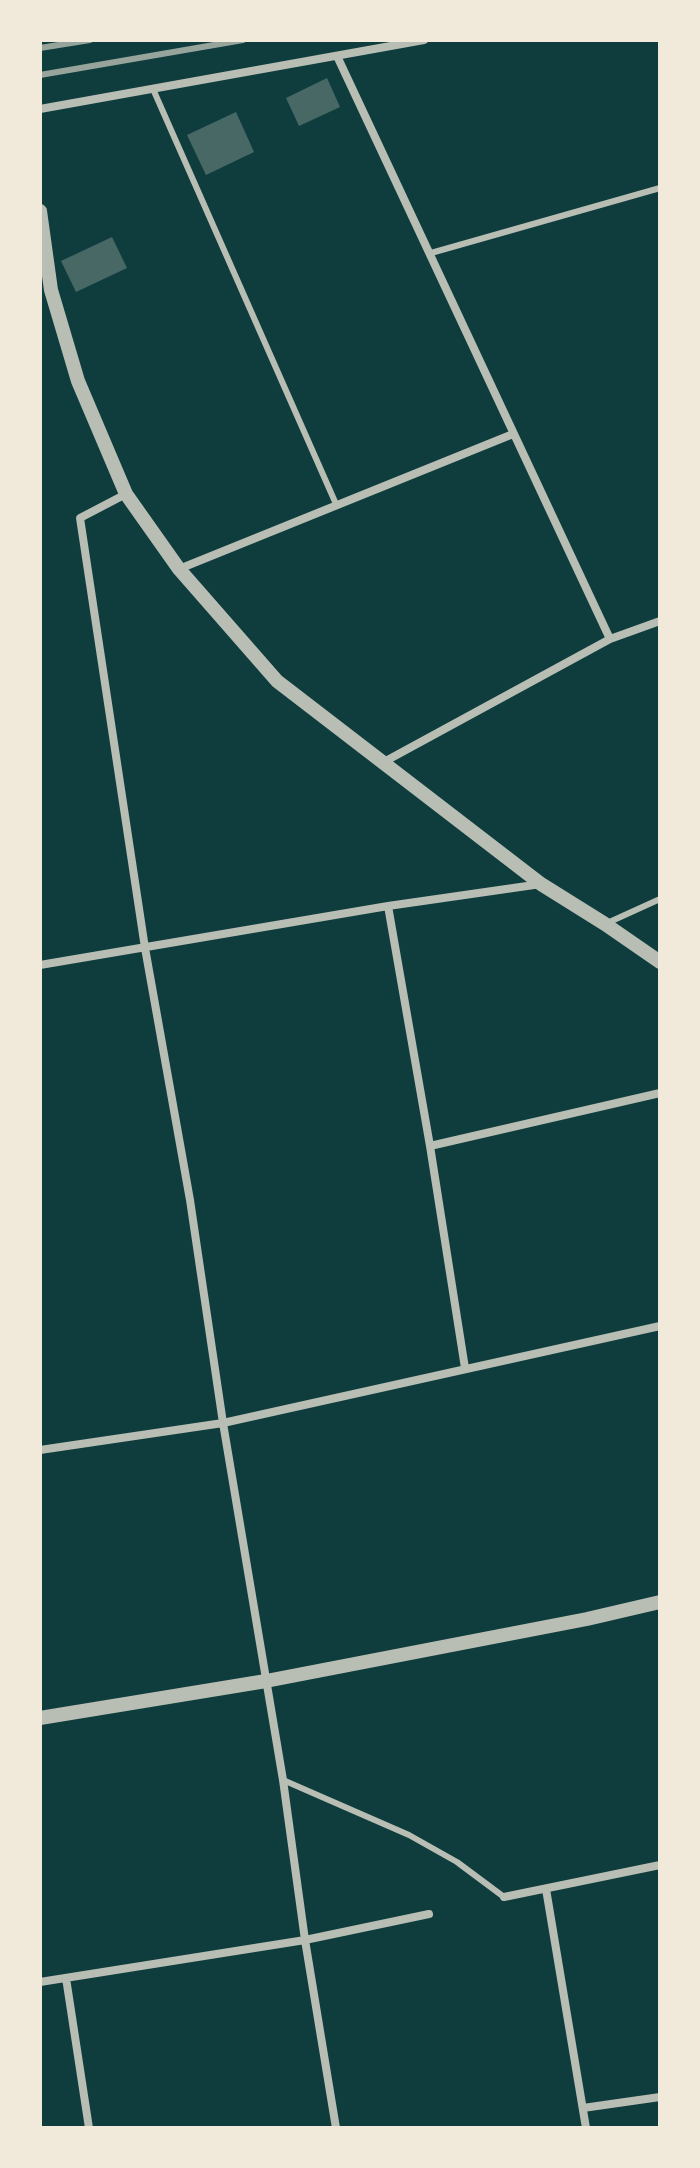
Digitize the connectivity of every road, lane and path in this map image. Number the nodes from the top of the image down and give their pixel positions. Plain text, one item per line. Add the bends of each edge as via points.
1 (424, 40) edge
2 (337, 56) junction
3 (153, 89) junction
4 (40, 109) edge
5 (660, 188) edge
6 (40, 211) edge
7 (431, 253) junction
8 (513, 434) junction
9 (126, 494) junction
10 (336, 504) junction
11 (179, 569) junction
12 (660, 621) edge
13 (610, 639) junction
14 (382, 763) junction
15 (541, 884) junction
16 (660, 899) edge
17 (388, 906) junction
18 (605, 924) junction
19 (145, 948) junction
20 (660, 962) edge
21 (40, 965) edge
22 (660, 1093) edge
23 (430, 1146) junction
24 (660, 1326) edge
25 (465, 1368) junction
26 (223, 1423) junction
27 (40, 1450) edge
28 (660, 1602) edge
29 (266, 1681) junction
30 (40, 1718) edge
31 (283, 1780) junction
32 (660, 1865) edge
33 (546, 1889) junction
34 (504, 1897) joint
35 (429, 1914) dead end
36 (305, 1940) junction
37 (66, 1978) junction
38 (40, 1982) edge
39 (660, 2097) edge
40 (583, 2108) junction
41 (89, 2128) edge
42 (336, 2128) edge
43 (586, 2128) edge

1 - 2 street
2 - 3 street
2 - 7 street
3 - 4 street
3 - 10 lane
5 - 7 lane
6 - 9 street via 51,290 78,381
7 - 8 street
8 - 10 street
8 - 13 street
9 - 11 street
9 - 19 street via 80,518
10 - 11 street
11 - 14 street via 277,681
12 - 13 street
13 - 14 street
14 - 15 street
15 - 17 street
15 - 18 street
16 - 18 lane
17 - 19 street
17 - 23 street
18 - 20 street
19 - 21 street
19 - 26 street
22 - 23 street
23 - 25 street
24 - 25 street
25 - 26 street
26 - 27 street
26 - 29 street
28 - 29 street
29 - 30 street
29 - 31 street
31 - 34 lane via 409,1835
31 - 36 street
32 - 33 street
33 - 34 street
33 - 40 street
35 - 36 street
36 - 37 street
36 - 42 street
37 - 38 street
37 - 41 street
39 - 40 street
40 - 43 street

